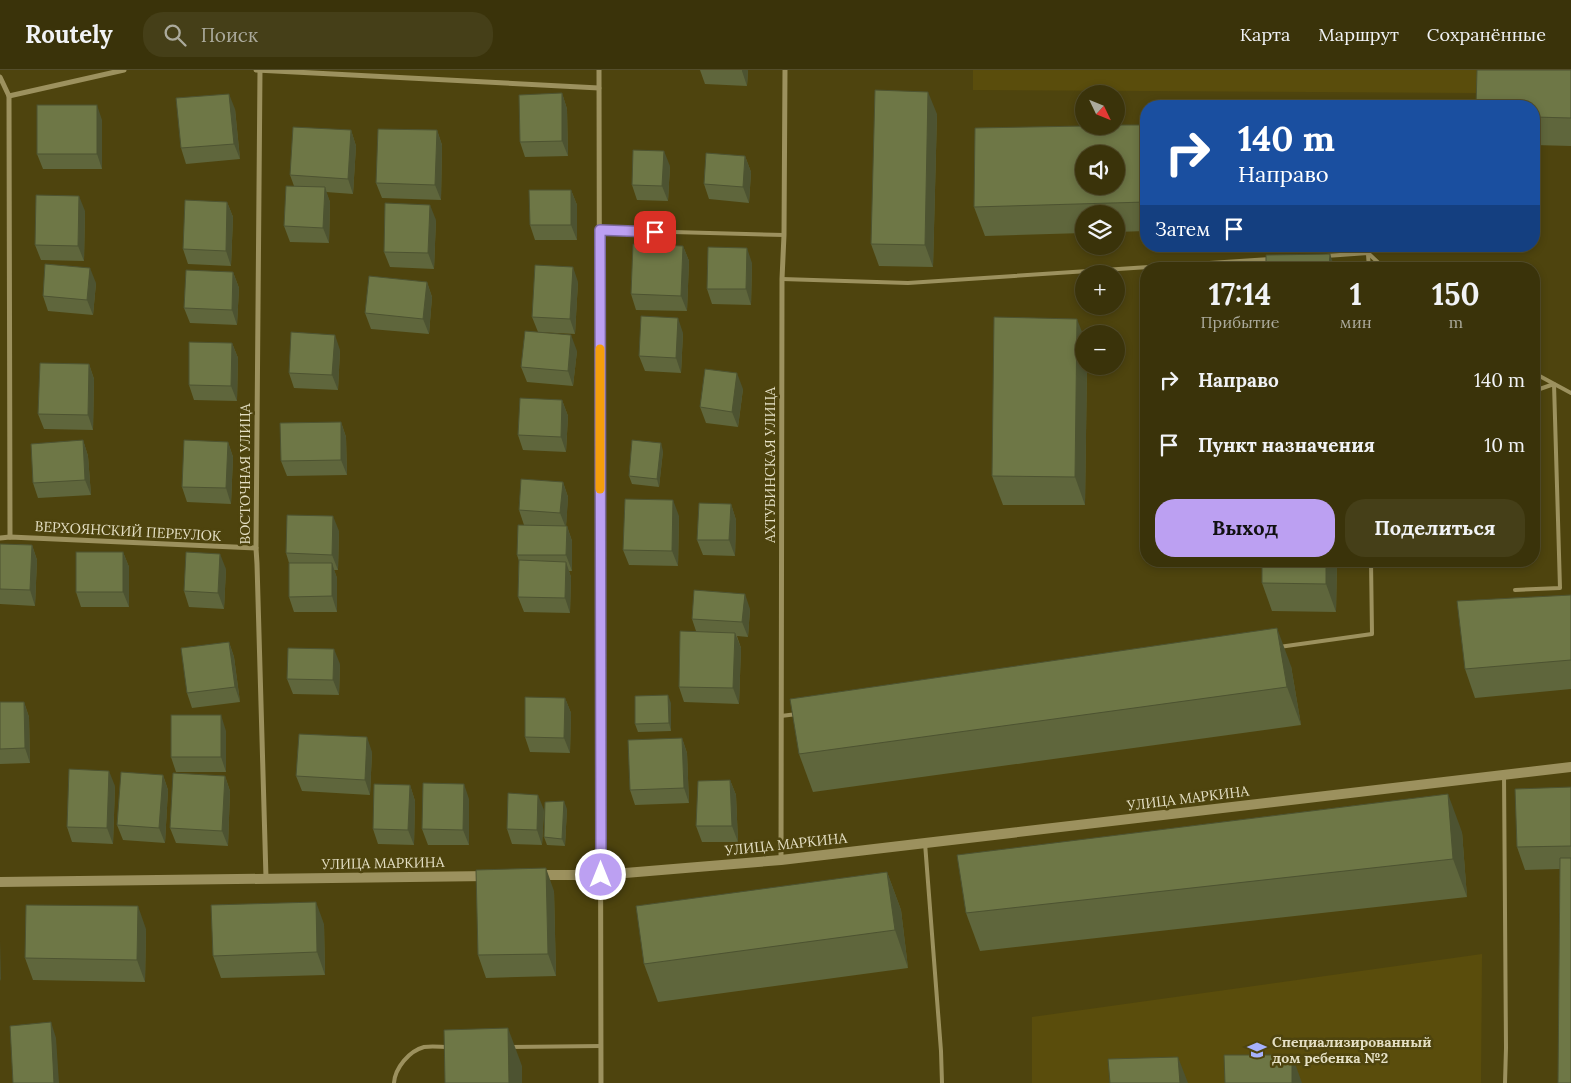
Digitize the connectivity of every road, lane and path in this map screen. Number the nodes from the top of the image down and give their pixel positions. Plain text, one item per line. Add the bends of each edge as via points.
1 (124, 70) edge
2 (256, 70) edge
3 (260, 70) edge
4 (599, 70) edge
5 (785, 70) edge
6 (0, 77) edge
7 (599, 88) junction
8 (9, 96) junction
9 (600, 230) junction
10 (784, 235) junction
11 (1368, 253) junction
12 (1320, 256) edge
13 (1270, 259) edge
14 (1225, 262) edge
15 (1369, 262) edge
16 (1378, 262) edge
17 (1140, 268) edge
18 (782, 279) junction
19 (1540, 376) edge
20 (1554, 384) junction
21 (1540, 389) edge
22 (1571, 393) edge
23 (10, 537) junction
24 (0, 538) edge
25 (256, 548) junction
26 (1371, 567) edge
27 (1515, 590) dead end
28 (1274, 648) edge
29 (801, 713) edge
30 (782, 716) junction
31 (1571, 767) edge
32 (1504, 775) junction
33 (925, 843) junction
34 (781, 860) junction
35 (522, 875) edge
36 (601, 875) junction
37 (502, 876) edge
38 (266, 878) junction
39 (0, 882) edge
40 (601, 1046) junction
41 (453, 1047) edge
42 (502, 1047) edge
43 (394, 1083) edge
44 (601, 1083) edge
45 (942, 1083) edge
46 (1505, 1083) edge

1 - 8 street
2 - 3 street
3 - 7 street
3 - 25 street, ВОСТОЧНАЯ УЛИЦА
4 - 7 street
5 - 10 street, АХТУБИНСКАЯ УЛИЦА
6 - 8 street
7 - 9 street
8 - 23 street
9 - 10 lane
9 - 36 street
10 - 18 street, АХТУБИНСКАЯ УЛИЦА
11 - 12 lane
11 - 15 lane
11 - 16 lane
13 - 14 lane
17 - 18 lane via 908,283
18 - 30 street, АХТУБИНСКАЯ УЛИЦА
19 - 20 lane
20 - 21 lane
20 - 22 lane
20 - 27 lane via 1560,588
23 - 24 street, ВЕРХОЯНСКИЙ ПЕРЕУЛОК
23 - 25 street, ВЕРХОЯНСКИЙ ПЕРЕУЛОК
25 - 38 street, ВОСТОЧНАЯ УЛИЦА
26 - 28 lane via 1372,634
29 - 30 lane
30 - 34 street, АХТУБИНСКАЯ УЛИЦА
31 - 32 street, УЛИЦА МАРКИНА
32 - 33 street, УЛИЦА МАРКИНА
32 - 46 lane
33 - 34 street, УЛИЦА МАРКИНА
33 - 45 lane
34 - 36 street, УЛИЦА МАРКИНА
35 - 36 street, УЛИЦА МАРКИНА
36 - 40 street
37 - 38 street, УЛИЦА МАРКИНА
38 - 39 street, УЛИЦА МАРКИНА
40 - 42 lane
40 - 44 street
41 - 43 lane via 423,1048 406,1058 395,1075

